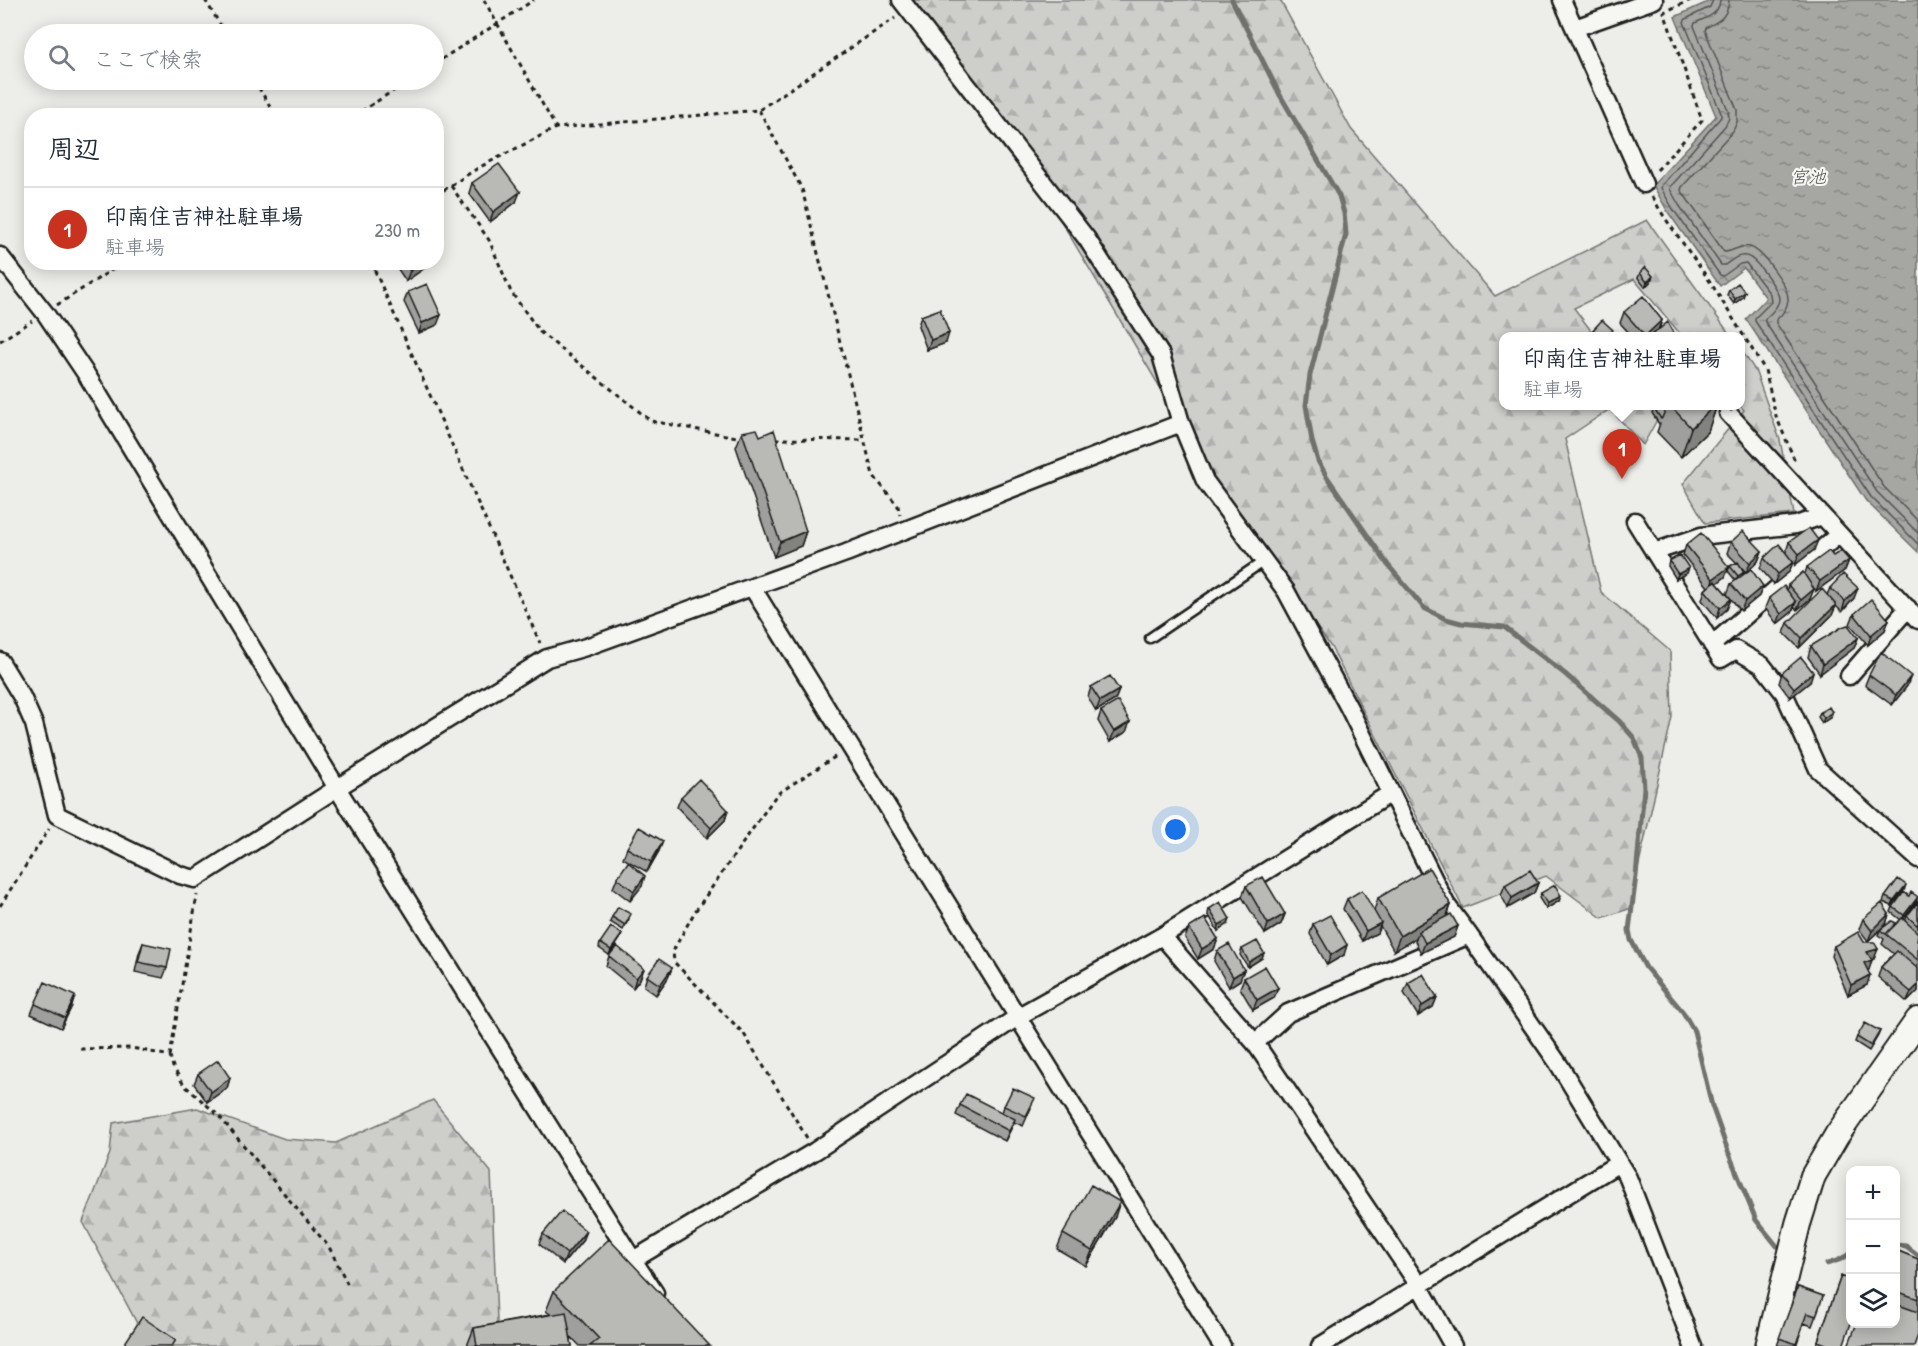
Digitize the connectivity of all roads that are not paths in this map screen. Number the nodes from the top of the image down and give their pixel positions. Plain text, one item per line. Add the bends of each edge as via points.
1 (901, 0) edge
2 (1562, 0) edge
3 (1654, 0) edge
4 (1575, 28) junction
5 (1644, 184) road end
6 (0, 256) edge
7 (1728, 413) dead end
8 (1181, 423) junction
9 (1822, 516) junction
10 (1635, 521) dead end
11 (1839, 534) junction
12 (1654, 552) junction
13 (1264, 561) junction
14 (752, 587) junction
15 (1913, 614) edge
16 (1150, 638) dead end
17 (1712, 645) junction
18 (0, 661) edge
19 (1849, 676) dead end
20 (337, 788) junction
21 (1391, 794) junction
22 (1918, 860) edge
23 (1469, 935) junction
24 (1162, 936) junction
25 (1019, 1016) junction
26 (1918, 1020) edge
27 (1255, 1043) junction
28 (1619, 1163) junction
29 (633, 1260) junction
30 (1420, 1287) junction
31 (663, 1305) edge
32 (1222, 1346) edge
33 (1320, 1346) edge
34 (1453, 1346) edge
35 (1693, 1346) edge
36 (1768, 1346) edge

1 - 8 street via 1087,239 1161,356
2 - 4 street
3 - 4 street
4 - 5 street
6 - 20 street via 88,377
7 - 9 street
8 - 13 street via 1205,481
8 - 14 street
9 - 11 street
9 - 12 street via 1796,525 1701,536
10 - 12 street
11 - 15 street
11 - 17 street
12 - 17 street
13 - 16 lane
13 - 21 street via 1286,591
14 - 20 street via 547,658
14 - 25 street
15 - 19 street
17 - 22 street via 1721,659 1736,650 1762,665 1784,693 1818,770
18 - 20 street via 34,724 57,815 180,875 195,879
20 - 29 street
21 - 23 street via 1446,904
21 - 24 street
23 - 27 street via 1288,1013
23 - 28 street via 1558,1063
24 - 25 street
24 - 27 street
25 - 29 street via 815,1151
25 - 32 street
26 - 36 main road via 1813,1176
27 - 30 street
28 - 30 street
28 - 35 street
29 - 31 street
30 - 33 street
30 - 34 street

